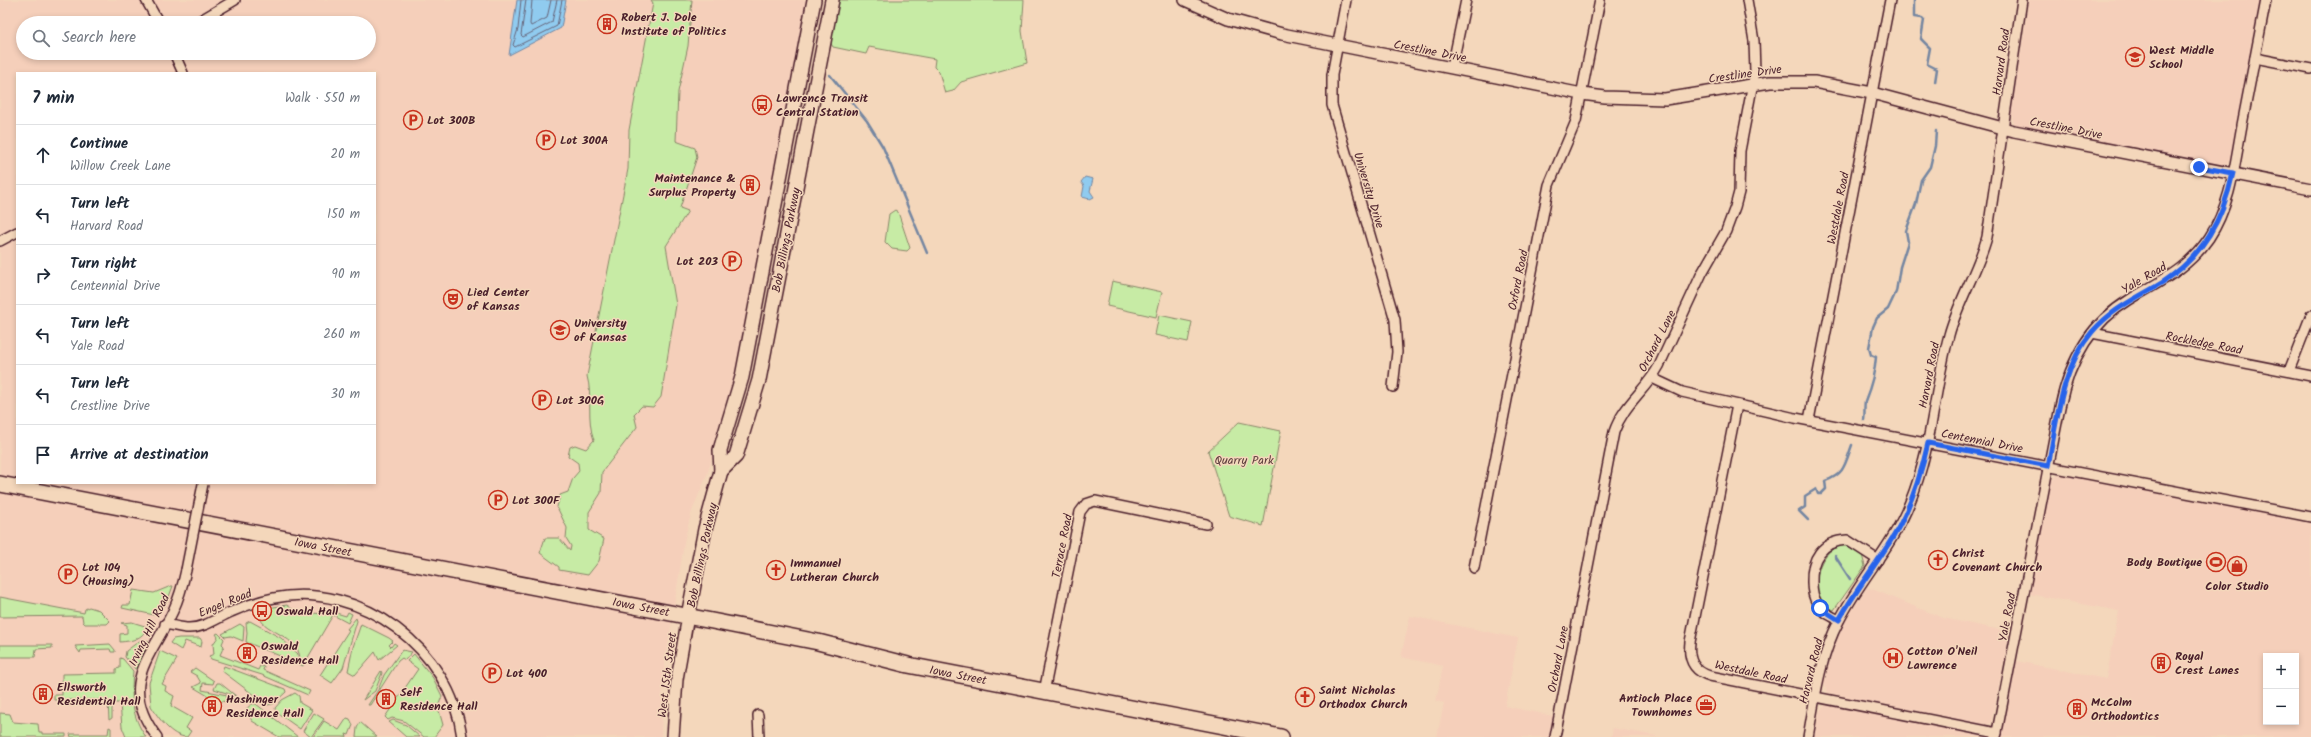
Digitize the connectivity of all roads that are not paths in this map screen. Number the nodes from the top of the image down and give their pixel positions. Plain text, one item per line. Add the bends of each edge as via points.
1 (146, 0) edge
2 (235, 0) edge
3 (814, 0) edge
4 (832, 0) edge
5 (1185, 0) edge
6 (1346, 0) edge
7 (1466, 0) edge
8 (1600, 0) edge
9 (1747, 0) edge
10 (1890, 0) edge
11 (2022, 0) edge
12 (2266, 0) edge
13 (155, 16) edge
14 (208, 16) edge
15 (1338, 45) junction
16 (2255, 58) junction
17 (177, 60) edge
18 (1452, 68) junction
19 (2311, 69) edge
20 (183, 72) edge
21 (1753, 84) junction
22 (1872, 93) junction
23 (1582, 94) junction
24 (2003, 129) junction
25 (2233, 173) junction
26 (2311, 189) edge
27 (16, 233) edge
28 (0, 241) edge
29 (2311, 314) edge
30 (2092, 333) junction
31 (2289, 371) junction
32 (2311, 376) edge
33 (1652, 378) junction
34 (1393, 387) dead end
35 (1737, 405) junction
36 (1809, 420) junction
37 (1928, 443) junction
38 (2048, 466) junction
39 (721, 471) junction
40 (0, 484) edge
41 (203, 484) edge
42 (2311, 517) edge
43 (1206, 524) dead end
44 (1878, 560) junction
45 (1474, 568) dead end
46 (688, 616) junction
47 (1839, 620) junction
48 (165, 624) junction
49 (1044, 692) junction
50 (1816, 697) junction
51 (758, 715) dead end
52 (1246, 734) edge
53 (1996, 735) edge
54 (157, 737) edge
55 (462, 737) edge
56 (673, 737) edge
57 (759, 737) edge
58 (1281, 737) edge
59 (1555, 737) edge
60 (1808, 737) edge

1 - 13 street
2 - 14 street
3 - 39 main road, Bob Billings Parkway via 742,377 720,450
4 - 39 main road, Bob Billings Parkway via 759,380 736,456
5 - 15 street, Crestline Drive via 1242,24
6 - 15 street, University Drive
7 - 18 street
8 - 23 street, Oxford Road
9 - 21 street, Orchard Lane via 1754,41
10 - 22 street, Westdale Road
11 - 24 street, Harvard Road
12 - 16 street, Yale Road
15 - 18 street, Crestline Drive
15 - 34 street, University Drive via 1332,75 1332,105 1395,320 1397,352
16 - 19 street
16 - 25 street, Yale Road
17 - 20 street
18 - 23 street, Crestline Drive
21 - 22 street, Crestline Drive via 1797,81
21 - 23 street, Crestline Drive via 1665,99
21 - 33 street, Orchard Lane via 1740,151 1738,192 1732,217
22 - 24 street, Crestline Drive
22 - 36 street, Westdale Road
23 - 45 street, Oxford Road via 1573,131 1549,185
24 - 25 street, Crestline Drive
24 - 37 street, Harvard Road via 1987,237 1977,269 1953,321
25 - 26 street, Crestline Drive
25 - 30 street, Yale Road via 2219,219 2199,251 2177,273 2117,308
27 - 28 street
29 - 31 street
30 - 31 street, Rockledge Road
30 - 38 street, Yale Road via 2077,355 2066,383
31 - 32 street, Rockledge Road
33 - 35 street, Centennial Drive via 1682,392
33 - 59 street, Orchard Lane via 1626,408 1614,432
35 - 36 street, Centennial Drive
35 - 50 street, Westdale Road via 1690,642 1690,657 1694,666 1705,675
36 - 37 street, Centennial Drive
37 - 38 street, Centennial Drive
37 - 44 street, Harvard Road via 1909,505
38 - 42 street, Centennial Drive
38 - 53 street, Yale Road
39 - 46 main road, Bob Billings Parkway via 704,535
40 - 46 highway, Iowa Street
41 - 48 street, Irving Hill Road, bridge via 186,570 172,612
43 - 49 street, Terrace Road via 1095,501 1086,504 1080,512
44 - 47 street, Harvard Road
44 - 47 street via 1847,540 1832,543 1819,553 1812,576 1812,592 1820,608
46 - 49 highway, Iowa Street
46 - 56 street, West 15th Street via 677,679
47 - 50 street, Harvard Road via 1828,648
48 - 54 street, Irving Hill Road via 146,658 140,677 141,706 145,720
48 - 55 street, Engel Road via 199,627 250,604 286,596 325,598 353,605 395,627 424,653 449,692
49 - 52 highway, Iowa Street
50 - 53 street, Westdale Road
50 - 60 street, Harvard Road
51 - 57 street
52 - 58 highway, Iowa Street

